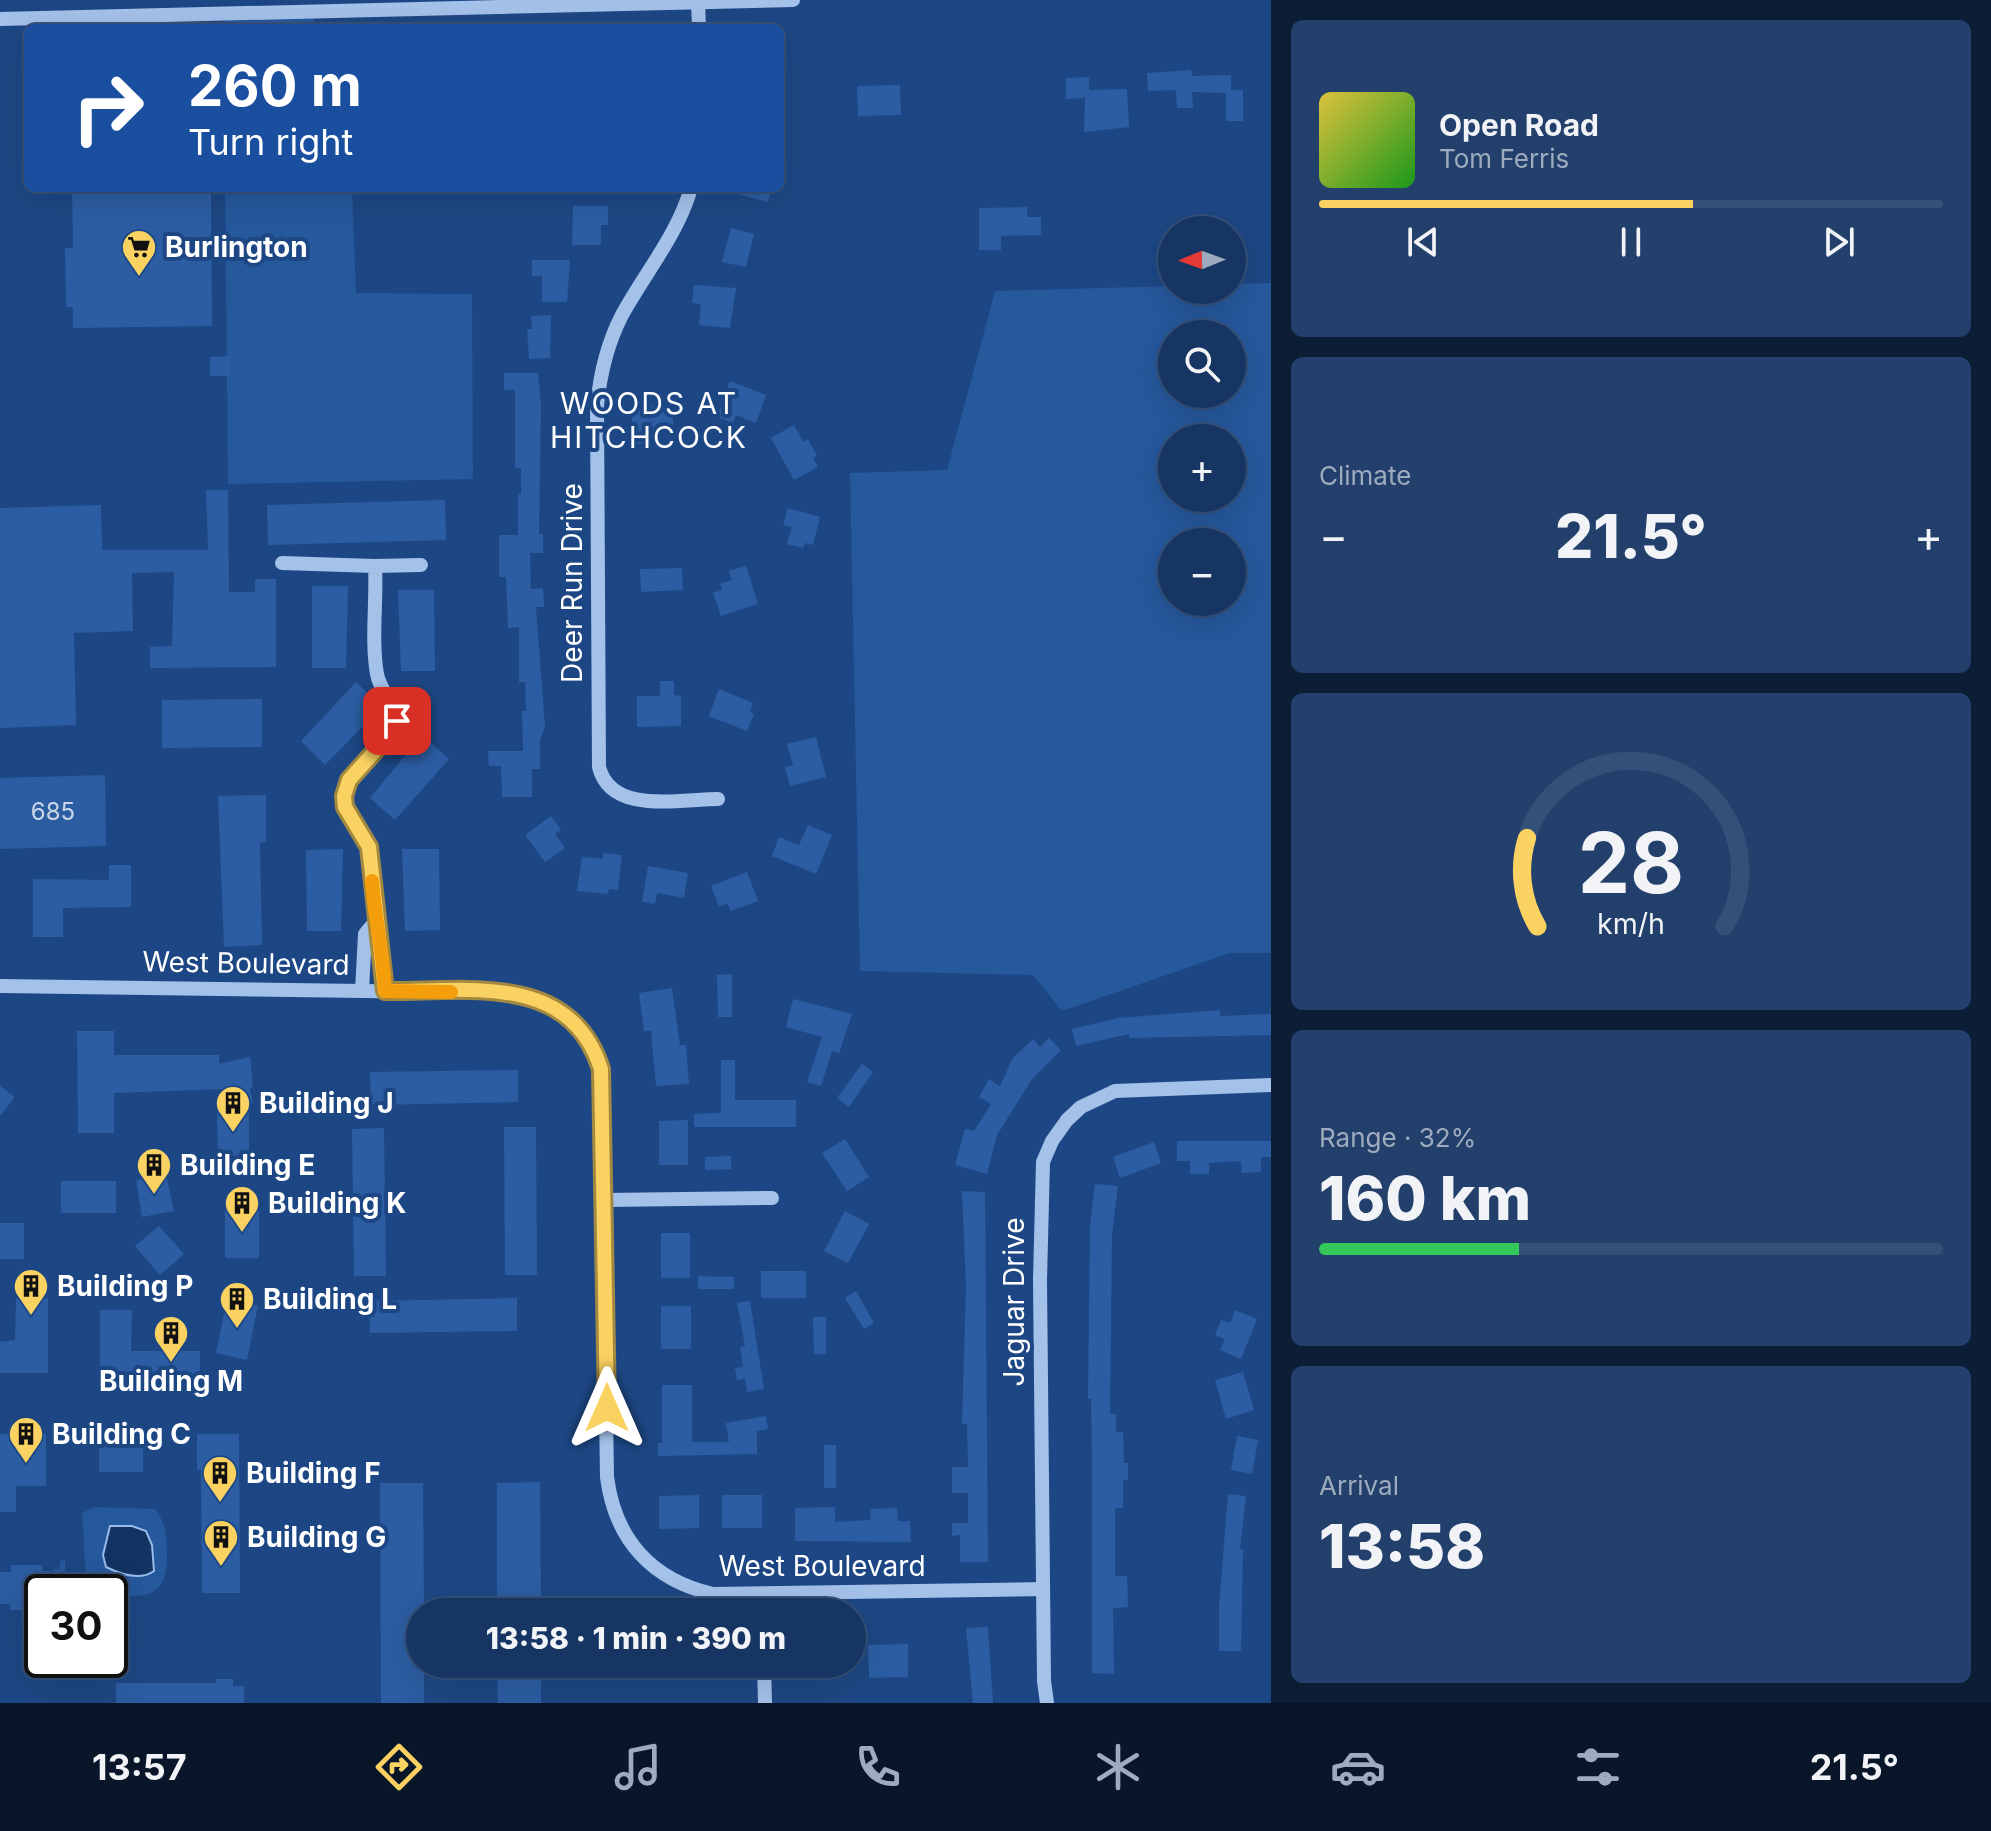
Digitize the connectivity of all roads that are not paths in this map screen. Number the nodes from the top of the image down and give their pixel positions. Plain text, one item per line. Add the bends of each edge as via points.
1 (793, 0) edge
2 (698, 2) junction
3 (233, 7) edge
4 (0, 19) edge
5 (699, 24) edge
6 (689, 192) edge
7 (282, 563) dead end
8 (421, 565) dead end
9 (375, 566) junction
10 (718, 799) dead end
11 (375, 922) junction
12 (0, 986) edge
13 (362, 991) junction
14 (385, 991) junction
15 (1271, 1085) edge
16 (772, 1198) dead end
17 (605, 1200) junction
18 (1043, 1589) junction
19 (764, 1596) joint
20 (764, 1678) edge
21 (765, 1703) edge
22 (1047, 1703) edge

1 - 2 street
2 - 3 street
2 - 5 street
3 - 4 street
6 - 10 street, Deer Run Drive via 623,315 600,382 599,767 607,786 624,797
7 - 9 street
8 - 9 street
9 - 11 street via 377,676 395,706 397,721 349,780 344,796 369,847
11 - 13 street via 365,934
11 - 14 street via 382,935
12 - 13 street, West Boulevard
13 - 14 street, West Boulevard
14 - 17 street, West Boulevard via 522,994 553,1005 572,1019 593,1046 601,1069
15 - 18 street, Jaguar Drive via 1115,1091 1081,1107 1052,1141 1040,1180
16 - 17 street
17 - 19 street, West Boulevard via 607,1477 616,1518 637,1553 674,1581 713,1594
18 - 19 street, West Boulevard
18 - 22 street, Jaguar Drive
20 - 21 street

